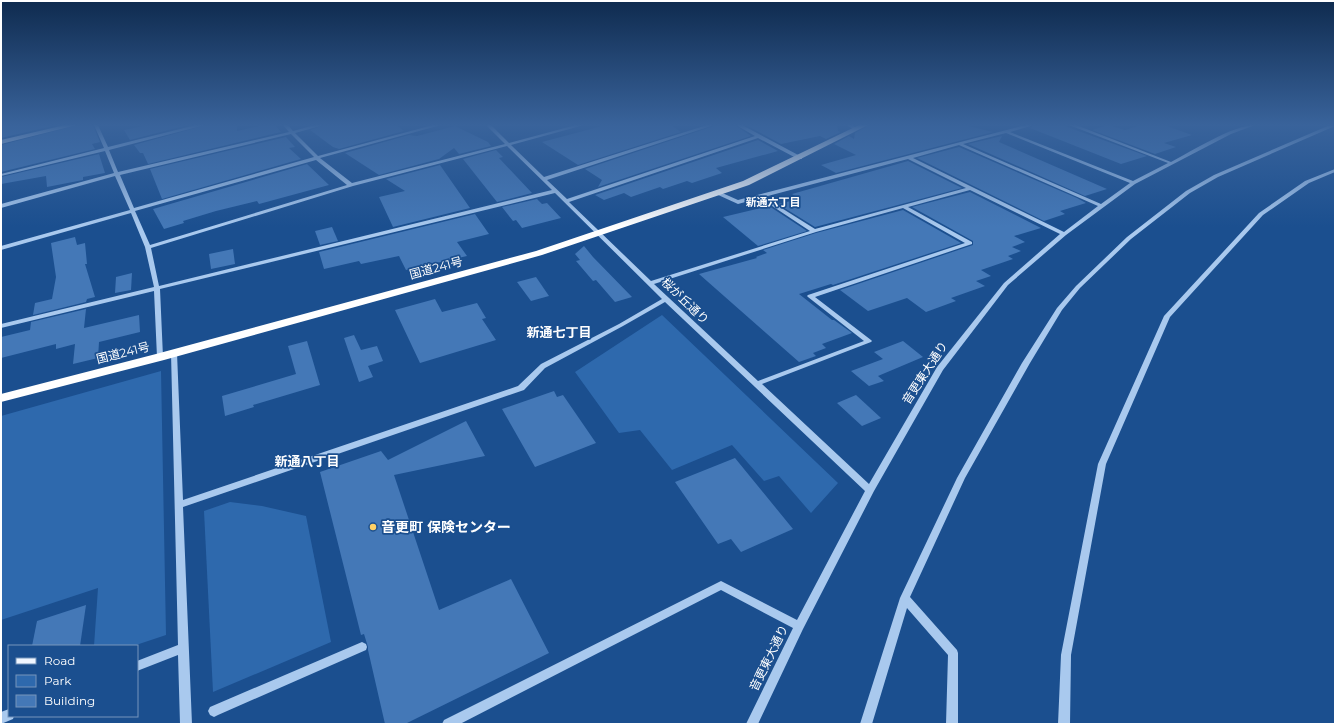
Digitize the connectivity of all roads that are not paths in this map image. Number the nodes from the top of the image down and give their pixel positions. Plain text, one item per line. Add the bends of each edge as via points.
1 (64, 159) edge
2 (111, 159) edge
3 (180, 159) edge
4 (314, 159) edge
5 (318, 159) edge
6 (451, 159) edge
7 (523, 159) edge
8 (607, 159) edge
9 (693, 159) edge
10 (798, 159) edge
11 (907, 159) edge
12 (912, 159) edge
13 (993, 159) edge
14 (1073, 159) edge
15 (1160, 159) edge
16 (1179, 159) edge
17 (1253, 159) edge
18 (1171, 163) junction
19 (1335, 170) edge
20 (117, 174) junction
21 (1, 175) edge
22 (544, 179) junction
23 (1133, 183) junction
24 (351, 185) junction
25 (970, 188) junction
26 (556, 191) junction
27 (718, 193) junction
28 (760, 196) junction
29 (567, 202) junction
30 (1, 206) edge
31 (903, 206) junction
32 (1102, 206) junction
33 (133, 210) junction
34 (814, 231) junction
35 (600, 233) junction
36 (1064, 234) junction
37 (148, 247) junction
38 (1, 248) edge
39 (650, 283) junction
40 (157, 289) junction
41 (666, 299) junction
42 (1, 326) edge
43 (174, 353) junction
44 (160, 357) junction
45 (756, 384) junction
46 (1, 398) edge
47 (870, 490) junction
48 (179, 505) junction
49 (905, 598) junction
50 (799, 626) junction
51 (362, 646) dead end
52 (183, 648) junction
53 (138, 666) edge
54 (214, 711) dead end
55 (186, 724) edge
56 (448, 724) edge
57 (752, 724) edge
58 (866, 724) edge
59 (952, 724) edge
60 (1064, 724) edge

1 - 21 street
2 - 20 street
3 - 20 street
4 - 33 street
5 - 24 street
6 - 24 street
7 - 22 street, 桜が丘通り
8 - 22 street
9 - 29 street
10 - 27 highway, 国道241号
11 - 28 street
12 - 25 street
13 - 32 street
14 - 23 street
15 - 18 street
16 - 18 street, 音更東大通り
17 - 49 street via 1188,192 1129,238 1059,309 961,478
18 - 23 street, 音更東大通り
19 - 60 street via 1307,182 1261,214 1167,316 1102,464 1066,655
20 - 30 street
20 - 33 street
22 - 26 street, 桜が丘通り
23 - 32 street, 音更東大通り
24 - 37 street
25 - 31 street
25 - 36 street
26 - 29 street, 桜が丘通り
26 - 40 street
27 - 28 street via 738,202
27 - 35 highway, 国道241号
28 - 34 street
29 - 35 street, 桜が丘通り
31 - 34 street
31 - 45 street via 970,243 810,296 869,341
32 - 36 street, 音更東大通り
33 - 37 street
33 - 38 street
34 - 39 street
35 - 39 street, 桜が丘通り
35 - 43 highway, 国道241号 via 539,253
36 - 47 street, 音更東大通り via 1006,284 940,369
37 - 40 street
39 - 41 street, 桜が丘通り
40 - 42 street
40 - 44 street
41 - 45 street, 桜が丘通り
41 - 48 street via 543,366 521,388
43 - 44 highway, 国道241号
43 - 48 street
44 - 46 highway, 国道241号
45 - 47 street, 桜が丘通り
47 - 50 street, 音更東大通り
48 - 52 street
49 - 58 street
49 - 59 street via 953,653
50 - 56 street via 721,584
50 - 57 street, 音更東大通り
51 - 54 street
52 - 53 street
52 - 55 street

